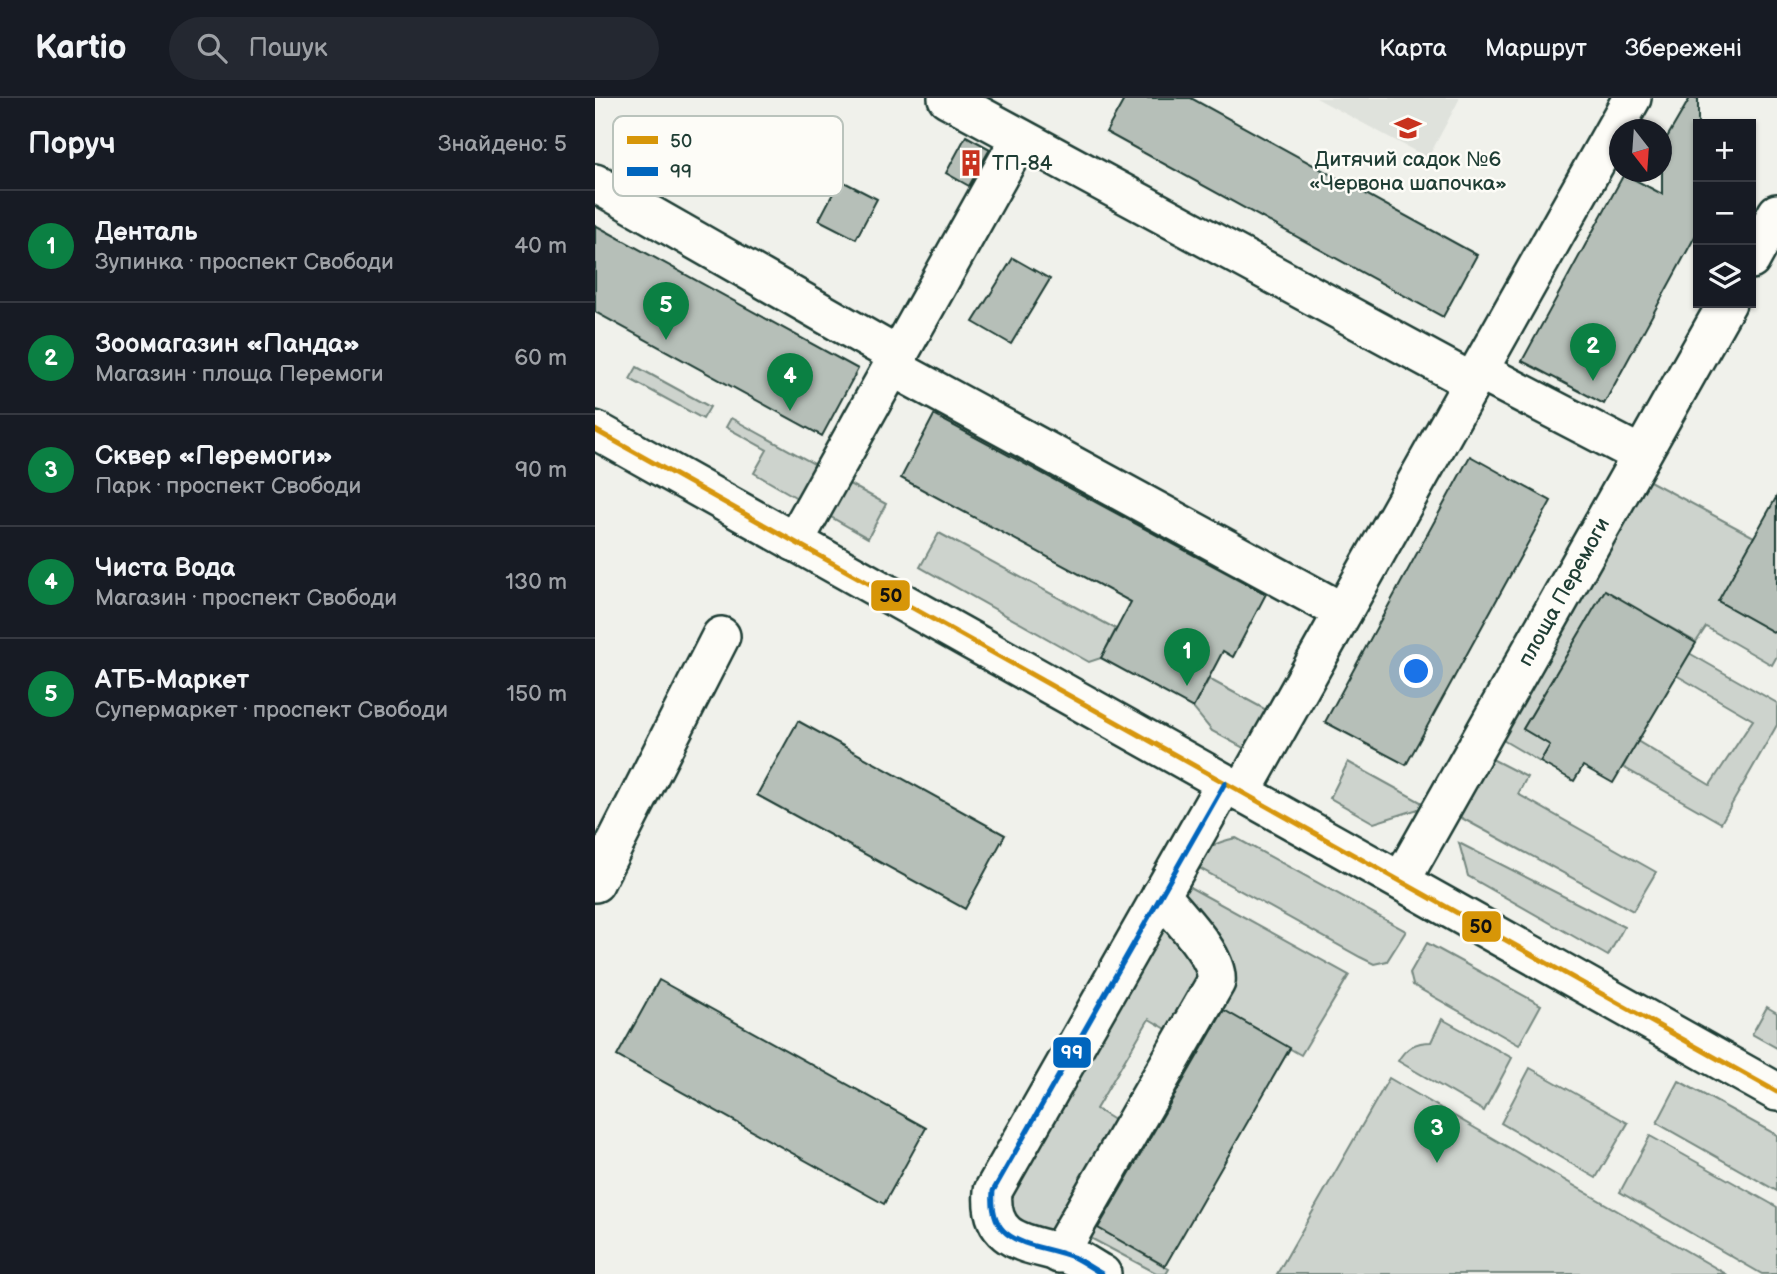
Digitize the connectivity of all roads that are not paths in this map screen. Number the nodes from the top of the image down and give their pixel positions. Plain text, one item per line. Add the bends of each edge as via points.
1 (947, 98) edge
2 (1632, 98) edge
3 (1020, 138) junction
4 (595, 183) edge
5 (613, 194) edge
6 (617, 196) edge
7 (1777, 213) edge
8 (1756, 251) edge
9 (1724, 308) edge
10 (895, 361) junction
11 (1476, 377) junction
12 (595, 430) edge
13 (1641, 455) junction
14 (794, 542) junction
15 (1343, 612) junction
16 (722, 636) dead end
17 (1233, 788) junction
18 (1401, 881) junction
19 (595, 883) edge
20 (1161, 895) junction
21 (1777, 1092) edge
22 (1059, 1254) junction
23 (1102, 1274) edge

1 - 3 street
2 - 11 street
3 - 10 street
3 - 11 street
4 - 5 street
6 - 10 street
7 - 8 street
9 - 13 street, площа Перемоги
10 - 14 street
10 - 15 street
11 - 13 street
11 - 15 street
12 - 14 street
13 - 18 street, площа Перемоги
14 - 17 street
15 - 17 street
16 - 19 street
17 - 18 street
17 - 20 street
18 - 21 street
20 - 22 street via 1207,952 1216,982
20 - 22 street via 993,1191 992,1207 1004,1231 1015,1240
22 - 23 street

